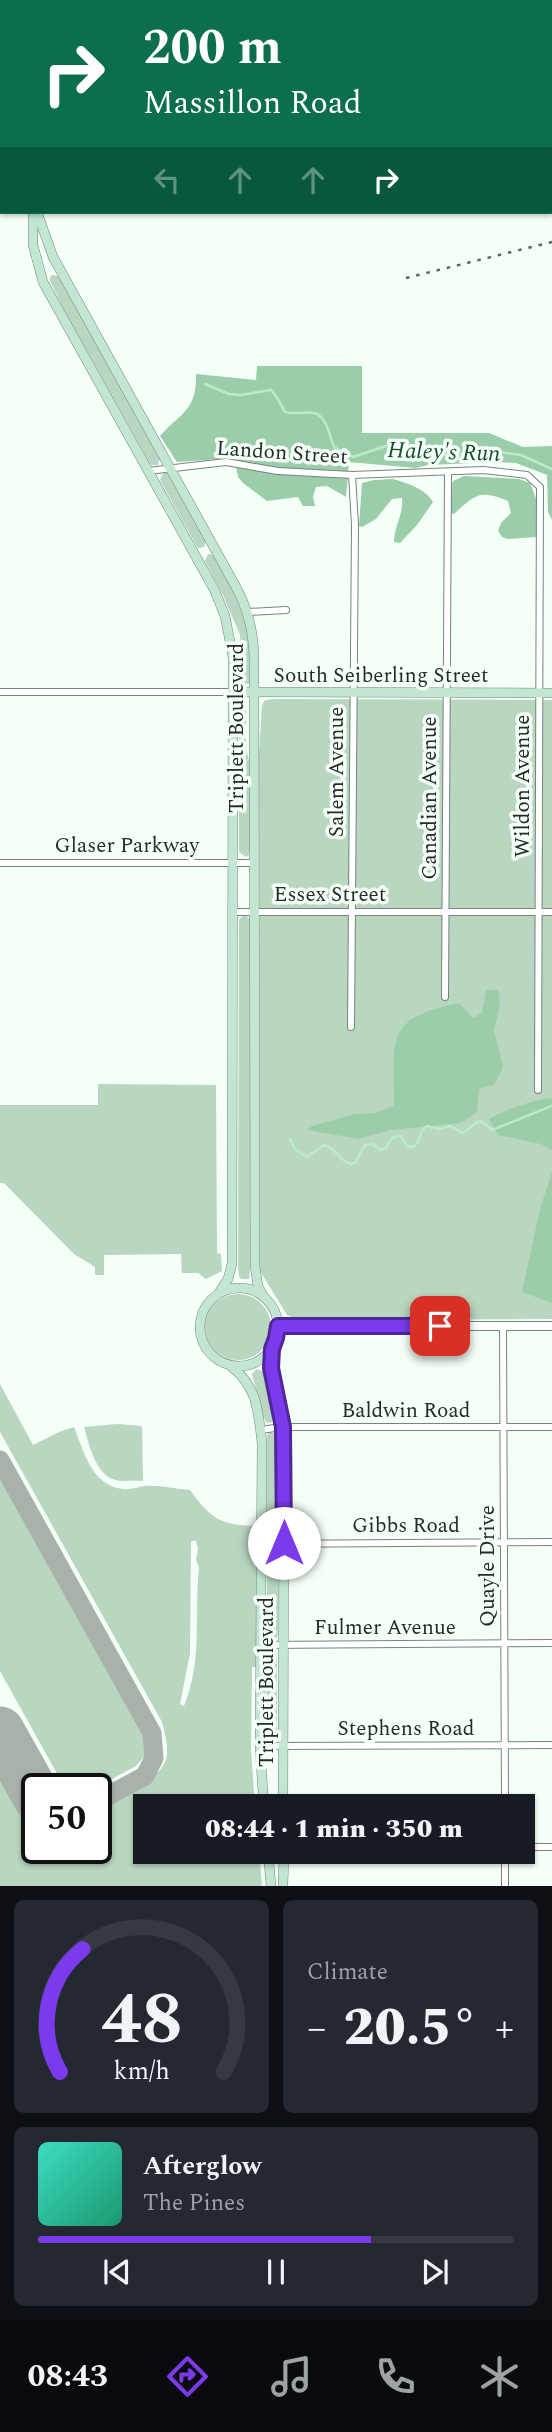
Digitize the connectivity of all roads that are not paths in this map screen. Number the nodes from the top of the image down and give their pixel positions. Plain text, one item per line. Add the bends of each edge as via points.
1 (35, 214) edge
2 (36, 214) edge
3 (169, 468) junction
4 (148, 471) junction
5 (448, 473) junction
6 (352, 475) junction
7 (537, 482) joint
8 (286, 610) dead end
9 (248, 612) junction
10 (0, 692) edge
11 (233, 692) junction
12 (254, 692) junction
13 (353, 692) junction
14 (540, 692) junction
15 (446, 693) junction
16 (552, 693) edge
17 (0, 863) edge
18 (234, 863) junction
19 (254, 863) junction
20 (254, 911) junction
21 (352, 911) junction
22 (446, 911) junction
23 (539, 911) junction
24 (234, 912) junction
25 (552, 912) edge
26 (445, 998) dead end
27 (351, 1027) dead end
28 (538, 1090) dead end
29 (219, 1293) junction
30 (263, 1296) junction
31 (278, 1326) junction
32 (503, 1326) junction
33 (552, 1326) edge
34 (272, 1349) junction
35 (231, 1366) junction
36 (283, 1427) junction
37 (504, 1427) junction
38 (552, 1427) edge
39 (260, 1430) junction
40 (505, 1541) junction
41 (552, 1542) edge
42 (284, 1543) junction
43 (260, 1544) junction
44 (505, 1643) junction
45 (552, 1643) edge
46 (283, 1644) junction
47 (261, 1645) junction
48 (504, 1745) junction
49 (552, 1745) edge
50 (260, 1746) junction
51 (282, 1746) junction
52 (263, 1794) edge
53 (283, 1794) edge
54 (505, 1794) edge
55 (269, 1864) edge
56 (284, 1864) edge
57 (505, 1864) edge
58 (271, 1886) edge
59 (283, 1886) edge
60 (505, 1886) edge

1 - 4 main road, Triplett Boulevard via 33,245 43,282
2 - 3 main road, Triplett Boulevard via 52,257
3 - 4 street, Landon Street
3 - 6 street, Landon Street via 226,462 278,471
3 - 9 main road, Triplett Boulevard
4 - 11 main road, Triplett Boulevard via 225,616 233,657
5 - 6 street, Landon Street
5 - 7 street, Landon Street via 500,471 527,475
5 - 15 street, Canadian Avenue
6 - 13 street, Salem Avenue
7 - 14 street, Wildon Avenue via 542,495
8 - 9 street
9 - 12 main road, Triplett Boulevard
10 - 11 street, South Seiberling Street
11 - 12 main road, South Seiberling Street
11 - 18 main road, Triplett Boulevard
12 - 13 main road, South Seiberling Street
12 - 19 main road, Triplett Boulevard
13 - 15 main road, South Seiberling Street
13 - 21 street, Salem Avenue
14 - 15 main road, South Seiberling Street
14 - 16 main road, South Seiberling Street
14 - 23 street, Wildon Avenue
15 - 22 street, Canadian Avenue
17 - 18 street, Glaser Parkway
18 - 19 street, Glaser Parkway
18 - 24 main road, Triplett Boulevard
19 - 20 main road, Triplett Boulevard
20 - 21 street, Essex Street
20 - 24 street, Essex Street
20 - 30 main road, Triplett Boulevard via 255,1266
21 - 22 street, Essex Street
21 - 27 street, Salem Avenue
22 - 23 street, Essex Street
22 - 26 street, Canadian Avenue
23 - 25 street, Essex Street
23 - 28 street, Wildon Avenue
24 - 29 main road, Triplett Boulevard via 232,1267
29 - 30 main road via 241,1288
29 - 35 main road via 203,1311 200,1333 209,1354
30 - 31 main road via 274,1309
31 - 32 street
31 - 34 main road
32 - 33 street
32 - 37 street, Quayle Drive
34 - 35 main road via 257,1362
34 - 36 main road, Triplett Boulevard via 272,1380
35 - 39 main road, Triplett Boulevard via 250,1386
36 - 37 street, Baldwin Road
36 - 39 street, Baldwin Road
36 - 42 main road, Triplett Boulevard
37 - 38 street, Baldwin Road
37 - 40 street, Quayle Drive
39 - 43 main road, Triplett Boulevard
40 - 41 street, Gibbs Road
40 - 42 street, Gibbs Road
40 - 44 street, Quayle Drive
42 - 43 street, Gibbs Road
42 - 46 main road, Triplett Boulevard
43 - 47 main road, Triplett Boulevard
44 - 45 street, Fulmer Avenue
44 - 46 street, Fulmer Avenue
44 - 48 street, Quayle Drive
46 - 47 street, Fulmer Avenue
46 - 51 main road, Triplett Boulevard
47 - 50 main road, Triplett Boulevard
48 - 49 street, Stephens Road
48 - 51 street, Stephens Road
48 - 54 street, Quayle Drive
50 - 51 street, Stephens Road
50 - 52 main road, Triplett Boulevard
51 - 53 main road, Triplett Boulevard
55 - 58 main road
56 - 59 main road
57 - 60 street

